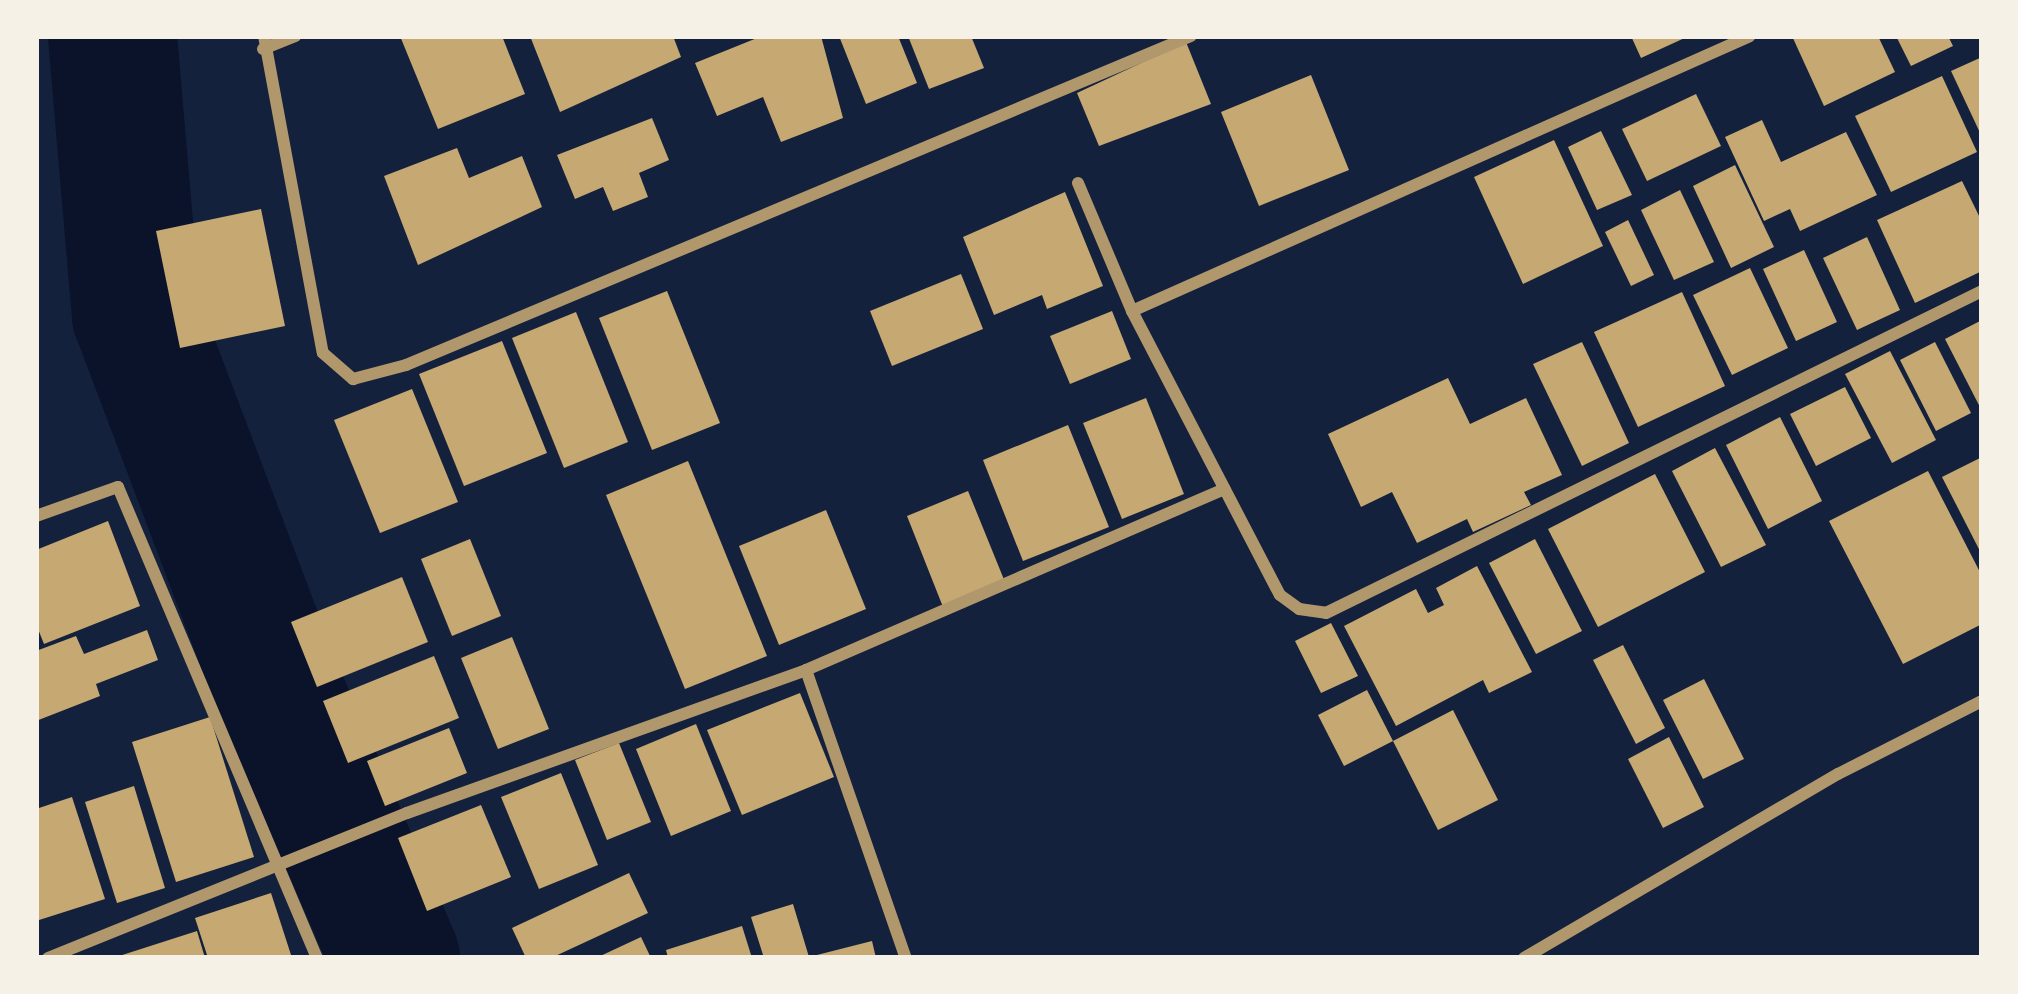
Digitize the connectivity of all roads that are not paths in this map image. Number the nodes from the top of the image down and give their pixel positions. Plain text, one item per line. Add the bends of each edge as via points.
1 (296, 36) edge
2 (1191, 36) edge
3 (1750, 36) edge
4 (264, 43) edge
5 (1078, 183) dead end
6 (1982, 292) edge
7 (1132, 311) junction
8 (1224, 489) junction
9 (36, 516) edge
10 (806, 670) junction
11 (1982, 701) edge
12 (278, 868) junction
13 (49, 958) edge
14 (317, 958) edge
15 (906, 958) edge
16 (1524, 958) edge

1 - 4 street
2 - 4 street via 406,365 353,379 323,353
3 - 7 street
5 - 7 street
6 - 8 street via 1326,613 1299,609 1280,595
7 - 8 street
8 - 10 street
9 - 12 street via 118,487
10 - 12 street via 407,813
10 - 15 street
11 - 16 street via 1838,774
12 - 13 street
12 - 14 street

